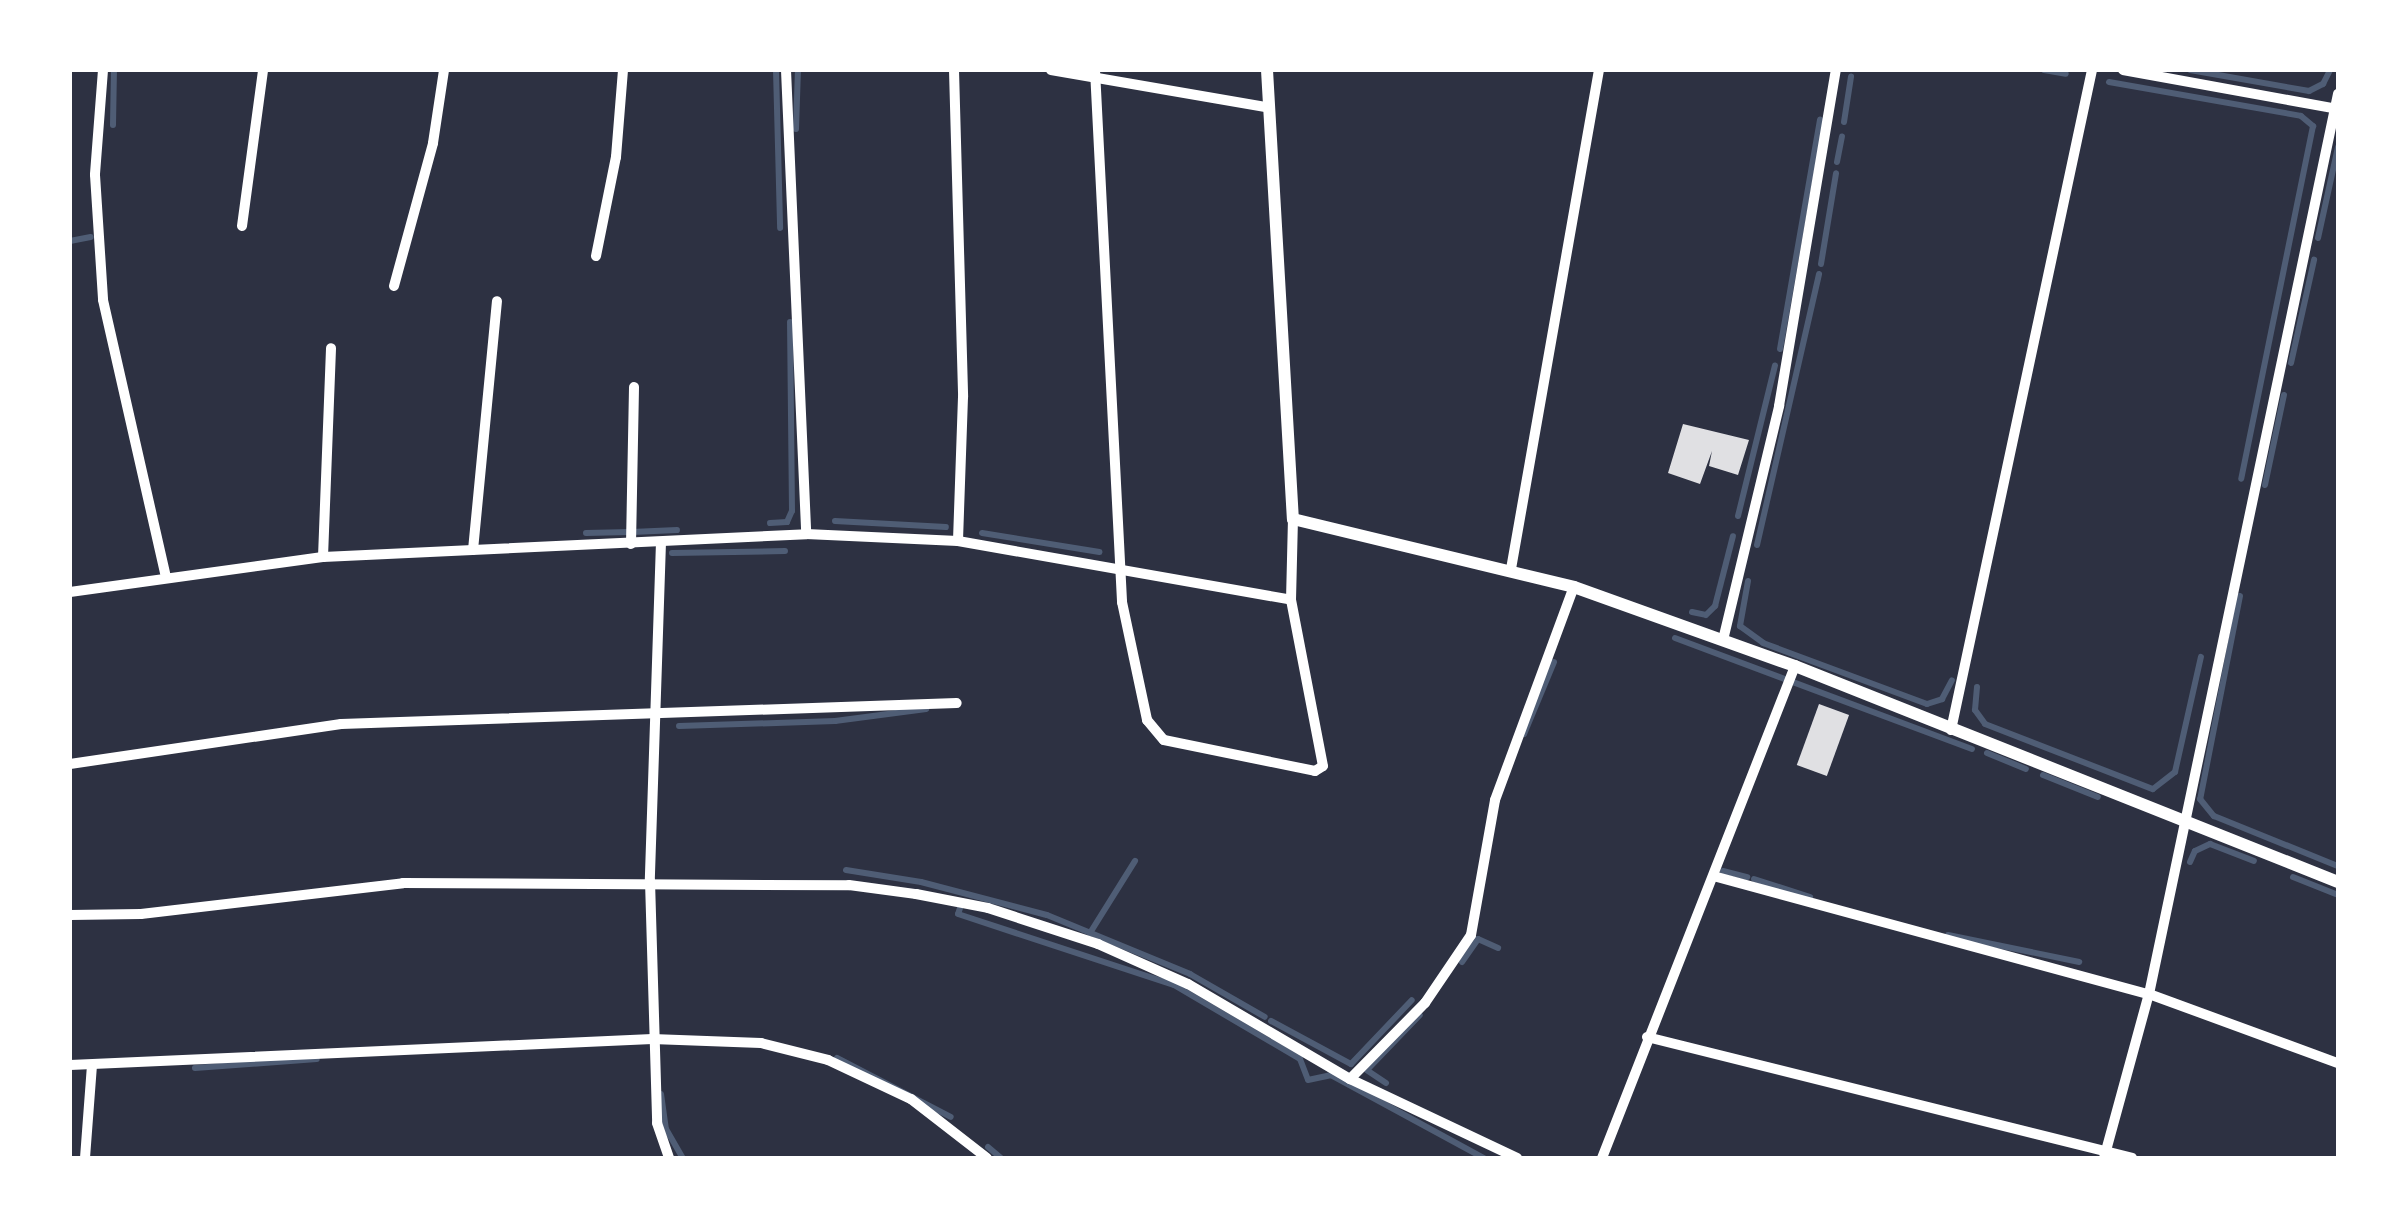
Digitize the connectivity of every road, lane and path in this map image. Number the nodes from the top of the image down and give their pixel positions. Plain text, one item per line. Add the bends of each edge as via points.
1 (103, 70) edge
2 (263, 70) edge
3 (444, 70) edge
4 (622, 70) edge
5 (786, 70) edge
6 (954, 70) edge
7 (1051, 70) edge
8 (1268, 70) edge
9 (1599, 70) edge
10 (1836, 70) edge
11 (2092, 70) edge
12 (2123, 70) edge
13 (1095, 75) edge
14 (2338, 94) edge
15 (1270, 108) junction
16 (2337, 108) edge
17 (242, 226) dead end
18 (596, 256) dead end
19 (394, 286) dead end
20 (496, 301) dead end
21 (331, 348) dead end
22 (634, 387) dead end
23 (1293, 518) junction
24 (806, 534) junction
25 (958, 541) junction
26 (661, 542) junction
27 (632, 544) junction
28 (474, 550) junction
29 (323, 557) junction
30 (1511, 569) junction
31 (1121, 572) junction
32 (166, 578) junction
33 (1574, 587) junction
34 (70, 592) edge
35 (1292, 600) junction
36 (1723, 640) junction
37 (1794, 666) junction
38 (958, 703) dead end
39 (656, 710) junction
40 (1951, 730) junction
41 (70, 764) edge
42 (2184, 822) junction
43 (1716, 878) junction
44 (650, 882) junction
45 (2338, 882) edge
46 (70, 915) edge
47 (2149, 994) junction
48 (1647, 1037) junction
49 (652, 1038) junction
50 (2338, 1064) edge
51 (70, 1065) edge
52 (92, 1065) junction
53 (1350, 1079) junction
54 (2106, 1154) edge
55 (85, 1158) edge
56 (669, 1158) edge
57 (988, 1158) edge
58 (1517, 1158) edge
59 (1602, 1158) edge
60 (2132, 1158) edge

1 - 32 street via 95,175 103,300
2 - 17 street
3 - 19 street via 433,143
4 - 18 street via 616,156
5 - 24 street
6 - 25 street via 963,397
7 - 13 street
8 - 15 street
9 - 30 street
10 - 36 street via 1780,406
11 - 40 street
12 - 16 street
13 - 15 street
13 - 31 street
14 - 16 street
15 - 23 street
16 - 42 street
20 - 28 street
21 - 29 street
22 - 27 street
23 - 30 street
23 - 35 street
24 - 25 street
24 - 26 street
25 - 31 street
26 - 27 street
26 - 39 street
27 - 28 street
28 - 29 street
29 - 32 street
30 - 33 street
31 - 35 street
31 - 35 street via 1126,628 1153,731 1178,746 1315,771 1324,760
32 - 34 street
33 - 36 street
33 - 53 street via 1495,800 1471,936 1425,1003
36 - 37 street
37 - 40 street
37 - 43 street
38 - 39 street
39 - 41 street via 326,726
39 - 44 street
40 - 42 street
42 - 45 street
42 - 47 street
43 - 47 street
43 - 48 street
44 - 46 street via 370,885 140,914
44 - 49 street
44 - 53 street via 849,885 988,908 1098,944 1188,984
47 - 50 street
47 - 54 street
48 - 54 street
48 - 59 street
49 - 52 street
49 - 56 street via 657,1123
49 - 57 street via 761,1043 828,1060 911,1099
51 - 52 street
52 - 55 street
53 - 58 street
54 - 60 street

